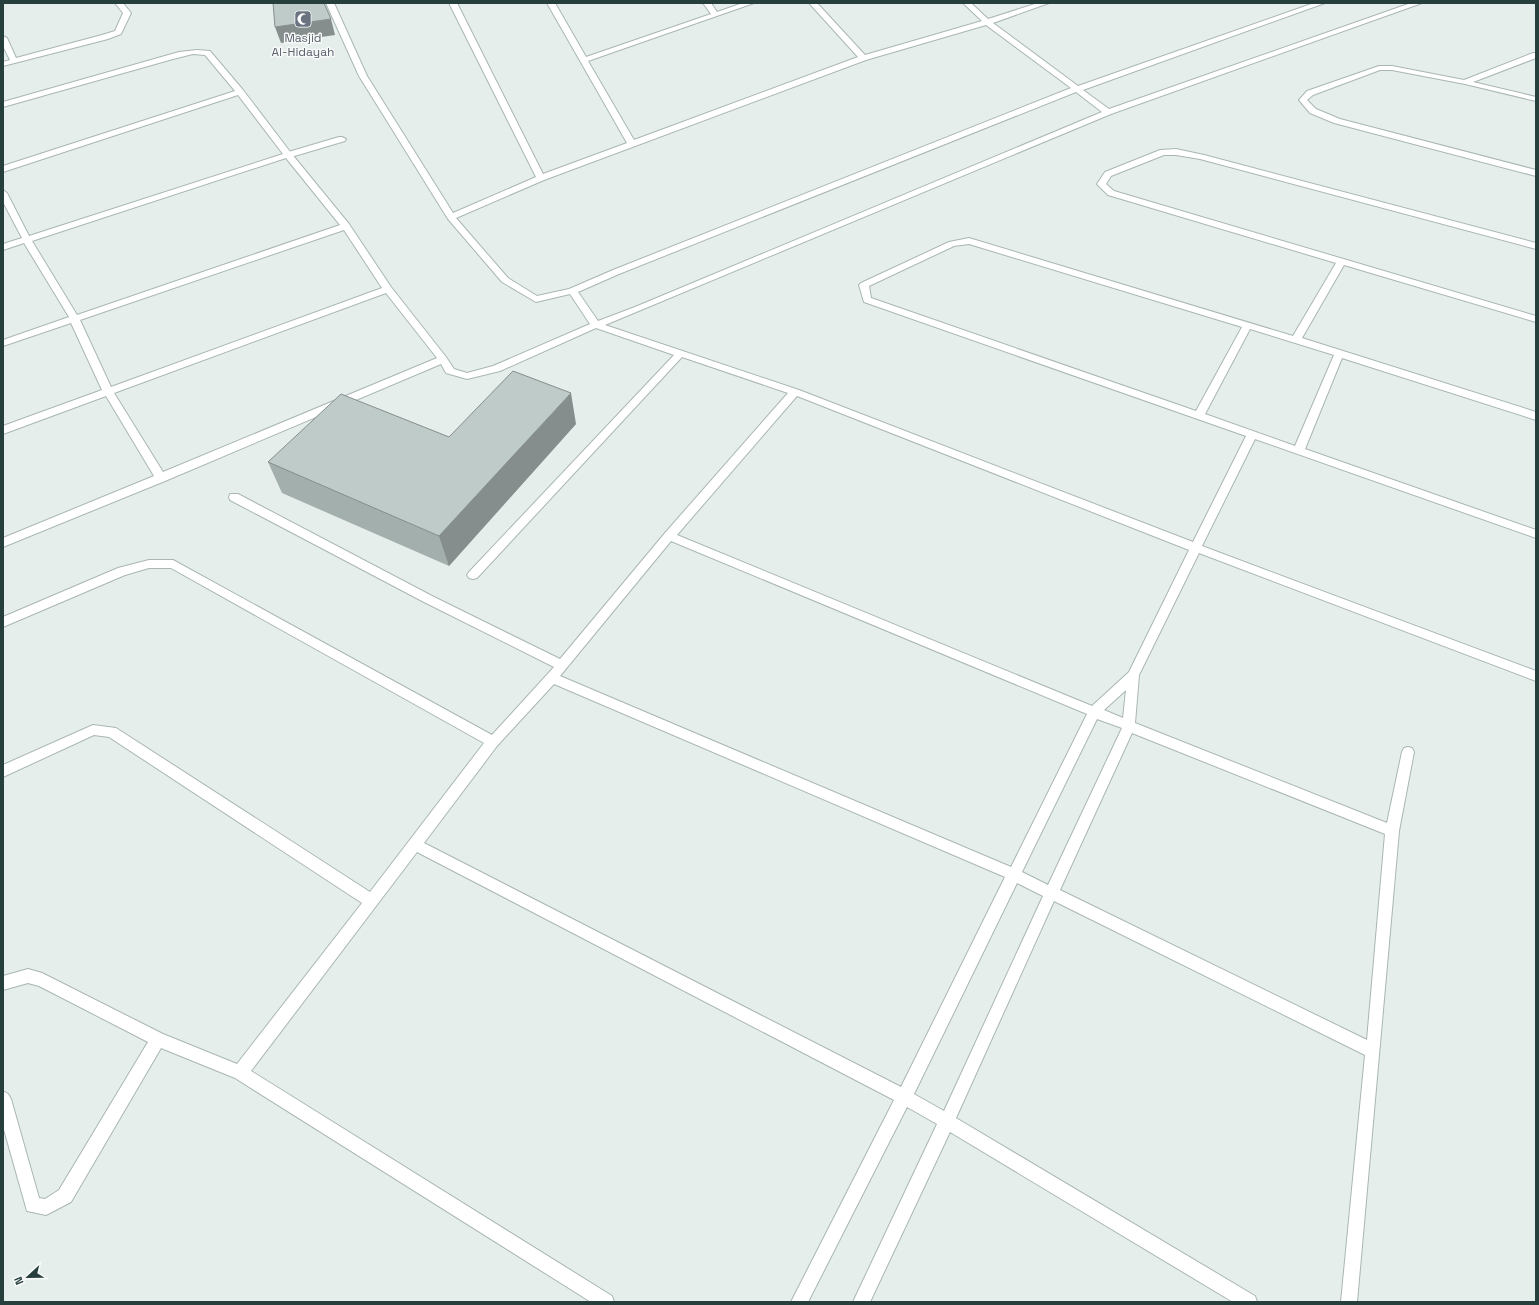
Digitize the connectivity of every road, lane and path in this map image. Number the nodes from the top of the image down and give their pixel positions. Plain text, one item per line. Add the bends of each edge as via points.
1 (119, 3) edge
2 (330, 3) edge
3 (453, 3) edge
4 (551, 3) edge
5 (707, 3) edge
6 (750, 3) edge
7 (813, 3) edge
8 (967, 3) edge
9 (1045, 3) edge
10 (1321, 3) edge
11 (1418, 3) edge
12 (715, 14) junction
13 (987, 22) junction
14 (3, 38) edge
15 (1536, 55) edge
16 (864, 58) junction
17 (583, 60) junction
18 (14, 61) junction
19 (3, 64) edge
20 (1465, 82) junction
21 (1077, 89) junction
22 (240, 92) junction
23 (1536, 98) edge
24 (3, 104) edge
25 (1108, 112) junction
26 (342, 139) dead end
27 (632, 144) junction
28 (288, 156) junction
29 (3, 169) edge
30 (1536, 173) edge
31 (541, 178) junction
32 (3, 193) edge
33 (451, 217) junction
34 (346, 226) junction
35 (27, 240) junction
36 (1536, 246) edge
37 (3, 247) edge
38 (1341, 262) junction
39 (388, 289) junction
40 (572, 291) junction
41 (74, 318) junction
42 (1536, 319) edge
43 (596, 325) junction
44 (1247, 326) junction
45 (1296, 340) junction
46 (3, 343) edge
47 (681, 353) junction
48 (1339, 354) junction
49 (443, 359) junction
50 (108, 392) junction
51 (794, 392) junction
52 (1199, 415) junction
53 (1536, 416) edge
54 (3, 430) edge
55 (1252, 434) junction
56 (1299, 450) junction
57 (162, 478) junction
58 (234, 497) dead end
59 (1536, 534) edge
60 (669, 536) junction
61 (3, 543) edge
62 (1196, 548) junction
63 (473, 575) dead end
64 (3, 622) edge
65 (562, 665) junction
66 (1133, 676) junction
67 (1536, 676) edge
68 (552, 678) junction
69 (1094, 712) junction
70 (1129, 726) junction
71 (493, 742) junction
72 (1408, 752) dead end
73 (3, 771) edge
74 (1392, 831) junction
75 (416, 845) junction
76 (1013, 874) junction
77 (1052, 893) junction
78 (371, 901) junction
79 (3, 983) edge
80 (158, 1039) junction
81 (1373, 1051) junction
82 (240, 1073) junction
83 (904, 1098) junction
84 (3, 1099) edge
85 (947, 1121) junction
86 (606, 1302) edge
87 (799, 1302) edge
88 (862, 1302) edge
89 (1249, 1302) edge
90 (1349, 1302) edge

1 - 18 street via 127,13 118,32 105,38
2 - 33 street via 363,76
3 - 31 street
4 - 17 street
5 - 12 street
6 - 12 street
7 - 16 street
8 - 13 street
9 - 13 street
10 - 21 street
11 - 25 street
12 - 17 street
13 - 16 street
13 - 21 street
14 - 18 street
15 - 20 street
16 - 27 street
17 - 27 street
18 - 19 street
20 - 23 street
20 - 30 street via 1392,68 1379,68 1310,93 1303,100 1314,110 1337,122
21 - 25 street
21 - 40 street
22 - 24 street via 211,56 199,51
22 - 28 street
22 - 29 street
25 - 43 street
26 - 28 street
27 - 31 street
28 - 34 street
28 - 35 street
31 - 33 street
32 - 35 street
33 - 40 street via 505,280 536,299
34 - 39 street
34 - 41 street
35 - 37 street
35 - 41 street
36 - 38 street via 1201,156 1176,152 1163,152 1108,174 1101,184 1111,193
38 - 42 street
38 - 45 street
39 - 49 street
39 - 50 street
40 - 43 street
41 - 46 street
41 - 50 street
43 - 47 street
43 - 49 street via 496,370 467,376 450,371
44 - 45 street
44 - 52 street
44 - 52 street via 969,241 952,244 864,285 867,300
45 - 48 street
47 - 51 street
47 - 63 street
48 - 53 street
48 - 56 street
49 - 57 street
50 - 54 street
50 - 57 street
51 - 60 street
51 - 62 street
52 - 55 street
55 - 56 street
55 - 62 street
56 - 59 street
57 - 61 street
58 - 65 street via 428,599
60 - 65 street
60 - 69 street
62 - 66 street
62 - 67 street
64 - 71 street via 122,571 149,564 173,564
65 - 68 street
66 - 69 street
66 - 70 street
68 - 71 street
68 - 76 street
69 - 70 street
69 - 76 street
70 - 74 street
70 - 77 street
71 - 75 street
72 - 74 street
73 - 78 street via 93,730 112,732
74 - 81 street
75 - 78 street
75 - 83 street
76 - 77 street
76 - 83 street
77 - 81 street
77 - 85 street
78 - 82 street
79 - 80 street via 28,976 42,980
80 - 82 street
80 - 84 street via 65,1196 46,1207 33,1204
81 - 90 street
82 - 86 street
83 - 85 street
83 - 87 street
85 - 88 street
85 - 89 street

